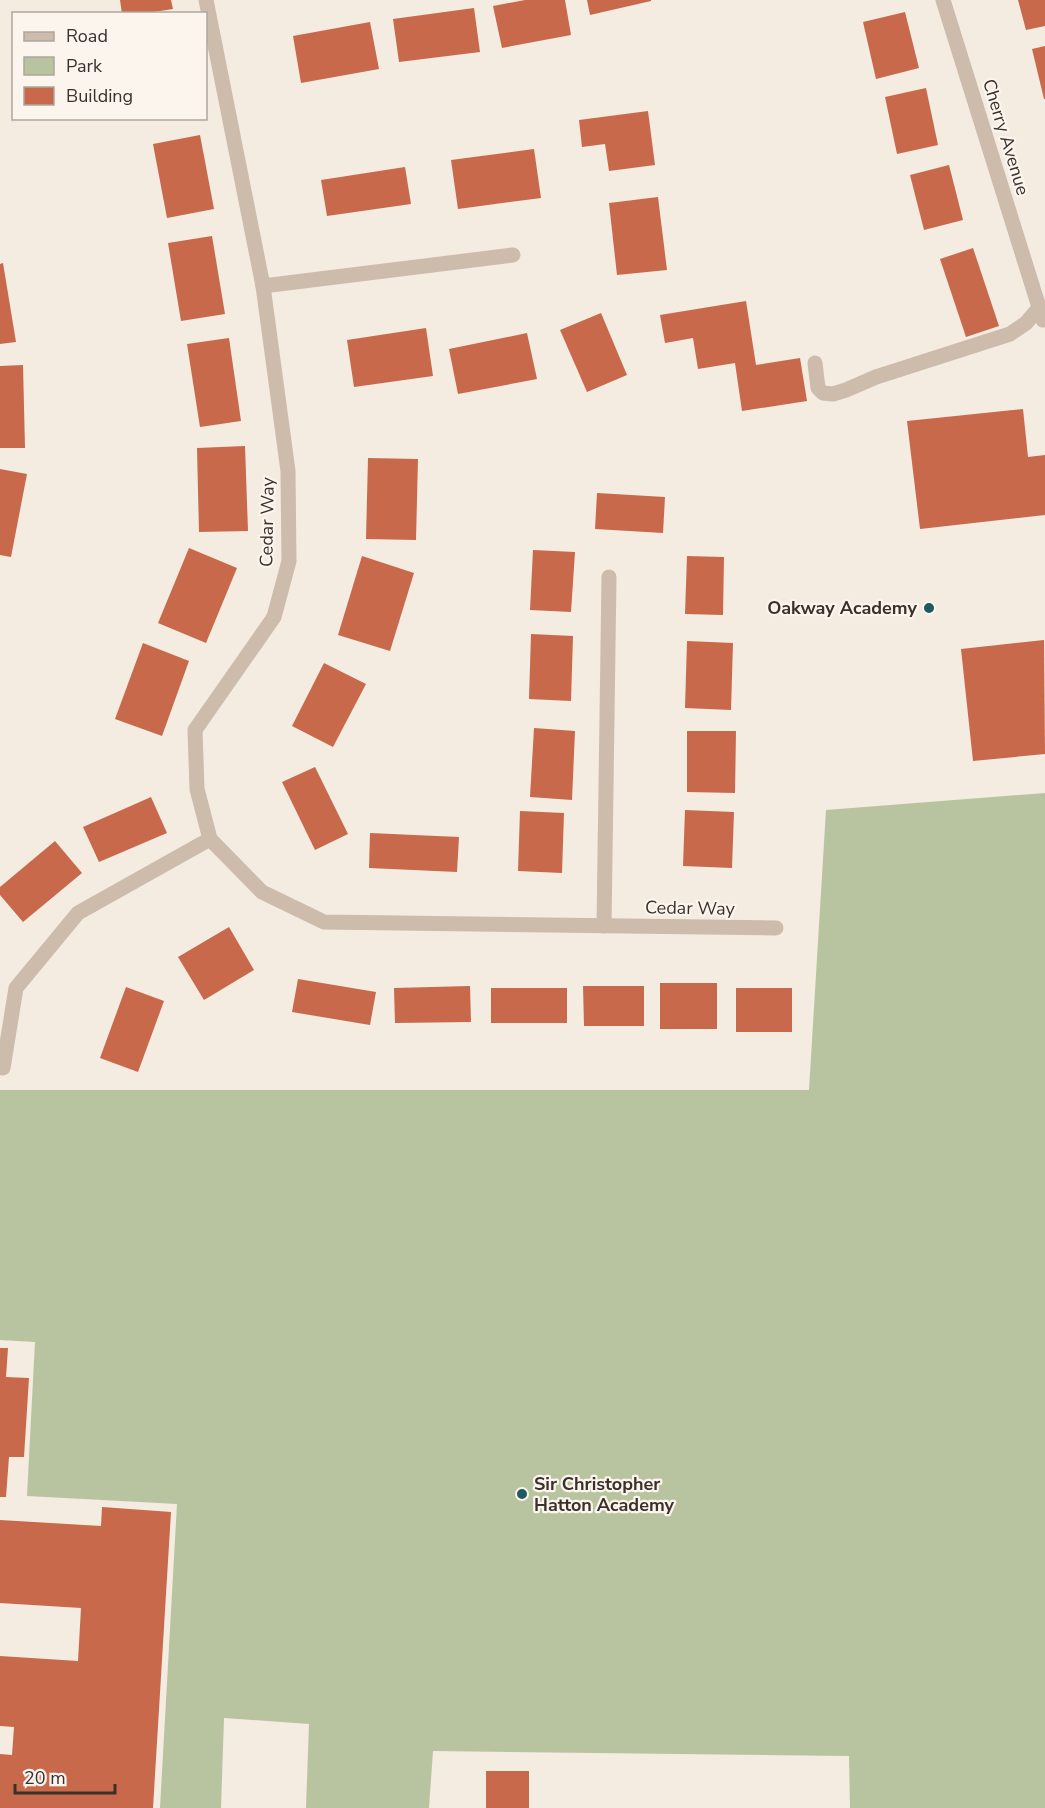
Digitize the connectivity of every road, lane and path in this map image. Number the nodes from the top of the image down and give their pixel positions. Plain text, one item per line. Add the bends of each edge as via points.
1 (206, 0) edge
2 (943, 0) edge
3 (513, 255) dead end
4 (263, 286) junction
5 (1042, 317) edge
6 (815, 363) dead end
7 (609, 577) dead end
8 (210, 839) junction
9 (604, 926) junction
10 (776, 928) dead end
11 (3, 1068) dead end

1 - 4 street, Cedar Way
2 - 5 street, Cherry Avenue
3 - 4 street
4 - 8 street, Cedar Way via 288,471 289,561 274,617 195,730 197,789
5 - 6 street via 1010,334 833,394 818,388
7 - 9 street
8 - 9 street, Cedar Way via 262,892 324,922
8 - 11 street via 78,914 16,988
9 - 10 street, Cedar Way

